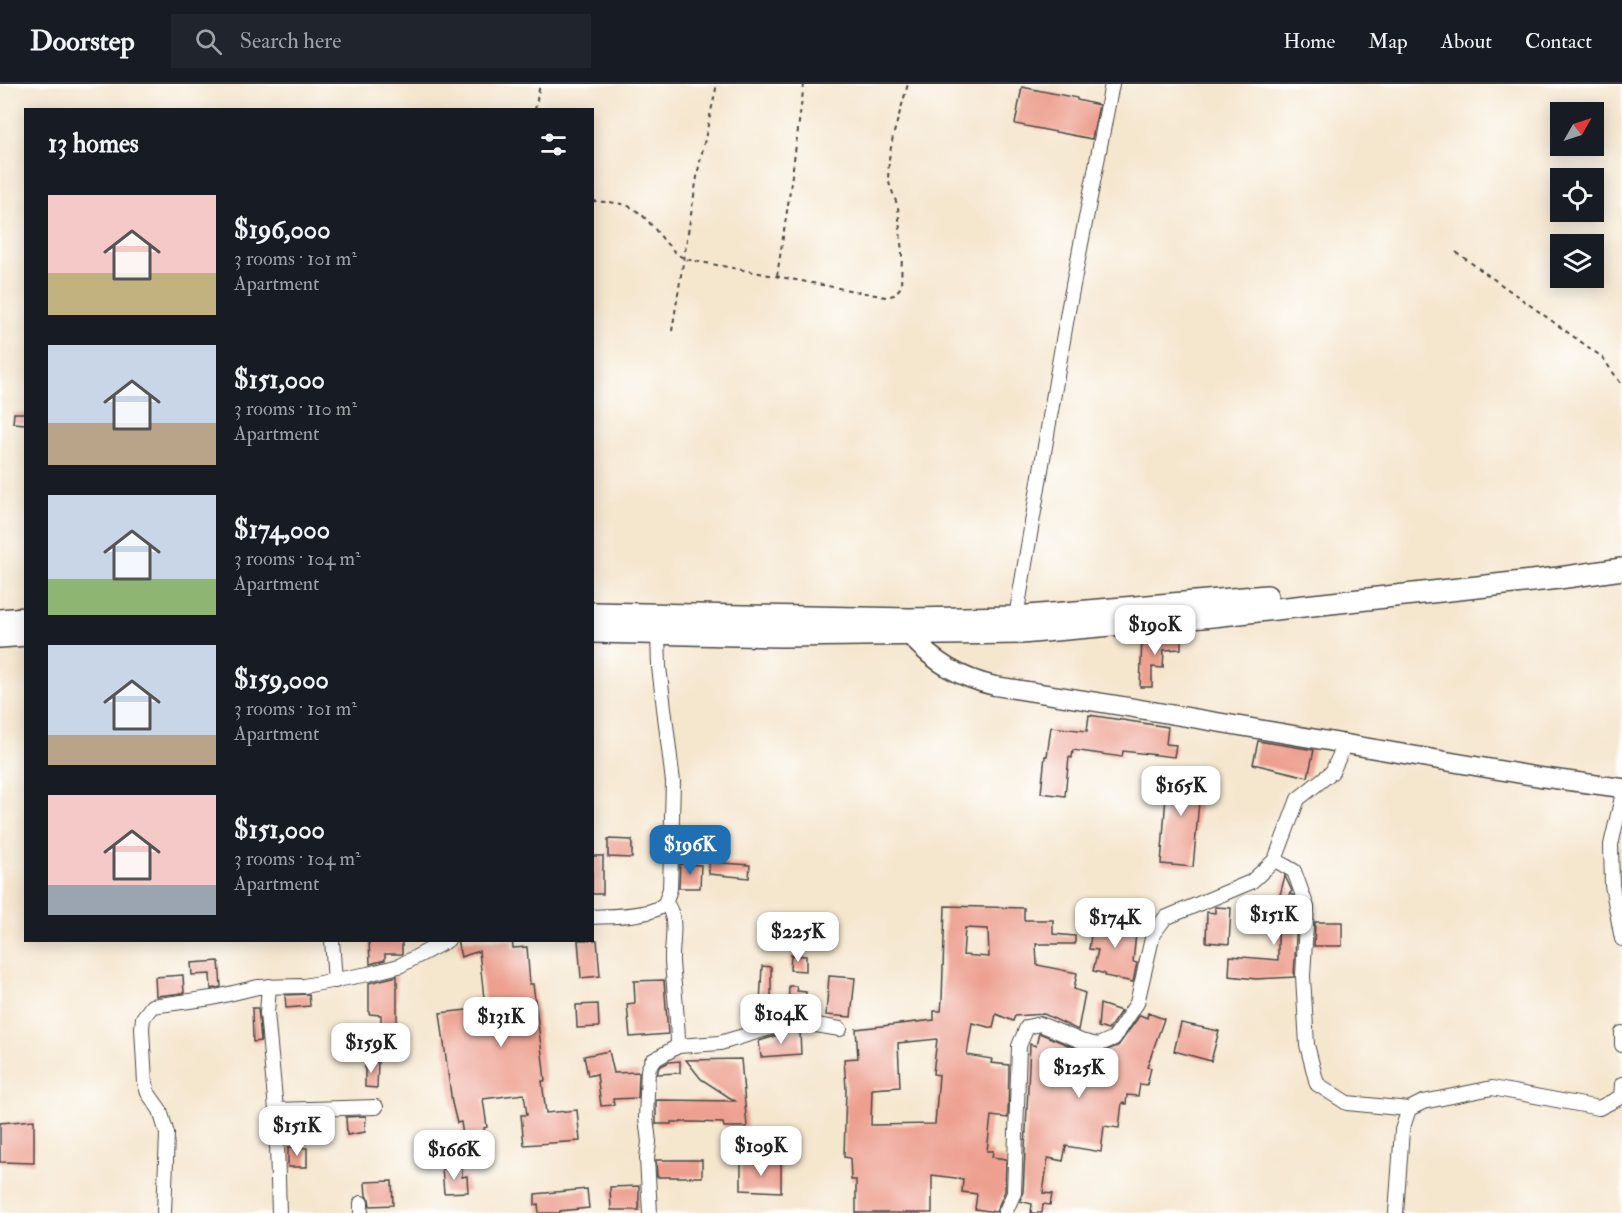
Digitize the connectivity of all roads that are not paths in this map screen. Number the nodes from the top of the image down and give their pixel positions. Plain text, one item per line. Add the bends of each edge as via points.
1 (1112, 84) edge
2 (1622, 556) edge
3 (1622, 569) edge
4 (594, 614) edge
5 (1016, 617) junction
6 (24, 618) edge
7 (0, 620) edge
8 (910, 628) junction
9 (594, 632) edge
10 (658, 634) junction
11 (24, 635) edge
12 (0, 637) edge
13 (1345, 744) junction
14 (1622, 788) edge
15 (1622, 797) edge
16 (1275, 860) junction
17 (666, 903) junction
18 (594, 917) edge
19 (1622, 939) edge
20 (332, 942) edge
21 (444, 942) edge
22 (335, 981) junction
23 (269, 986) junction
24 (840, 1029) dead end
25 (1622, 1032) edge
26 (1622, 1045) edge
27 (678, 1046) junction
28 (1622, 1052) edge
29 (1622, 1084) edge
30 (376, 1107) dead end
31 (1408, 1109) junction
32 (276, 1110) junction
33 (164, 1213) edge
34 (279, 1213) edge
35 (650, 1213) edge
36 (1005, 1213) edge
37 (1396, 1213) edge

1 - 5 street via 1068,311
2 - 5 main road via 1462,577
3 - 8 main road via 1213,616 1021,633
4 - 8 main road
5 - 8 main road
6 - 7 main road
8 - 10 main road
8 - 13 street via 939,664 976,682
9 - 10 main road
10 - 17 street via 673,782 670,889
11 - 12 main road
13 - 14 street
13 - 16 street via 1332,772 1298,799
15 - 19 street via 1611,845 1612,885
16 - 31 street via 1294,871 1307,908 1303,976 1307,1045 1317,1084 1347,1103
16 - 36 street via 1251,882 1165,918 1153,934 1137,1003 1114,1038 1098,1045 1040,1024 1027,1027 1019,1046 1014,1193
17 - 18 street via 648,912
17 - 27 street via 672,914
20 - 22 street
21 - 22 street via 399,966
22 - 23 street
23 - 32 street via 267,1012
23 - 33 street via 152,1006 143,1018 148,1093 160,1110 167,1134
24 - 27 street via 787,1023 720,1043
25 - 26 street
26 - 28 street
27 - 35 street via 652,1061 648,1070
29 - 31 street via 1621,1096 1599,1108 1492,1088 1423,1102
30 - 32 street
31 - 37 street via 1402,1130
32 - 34 street

